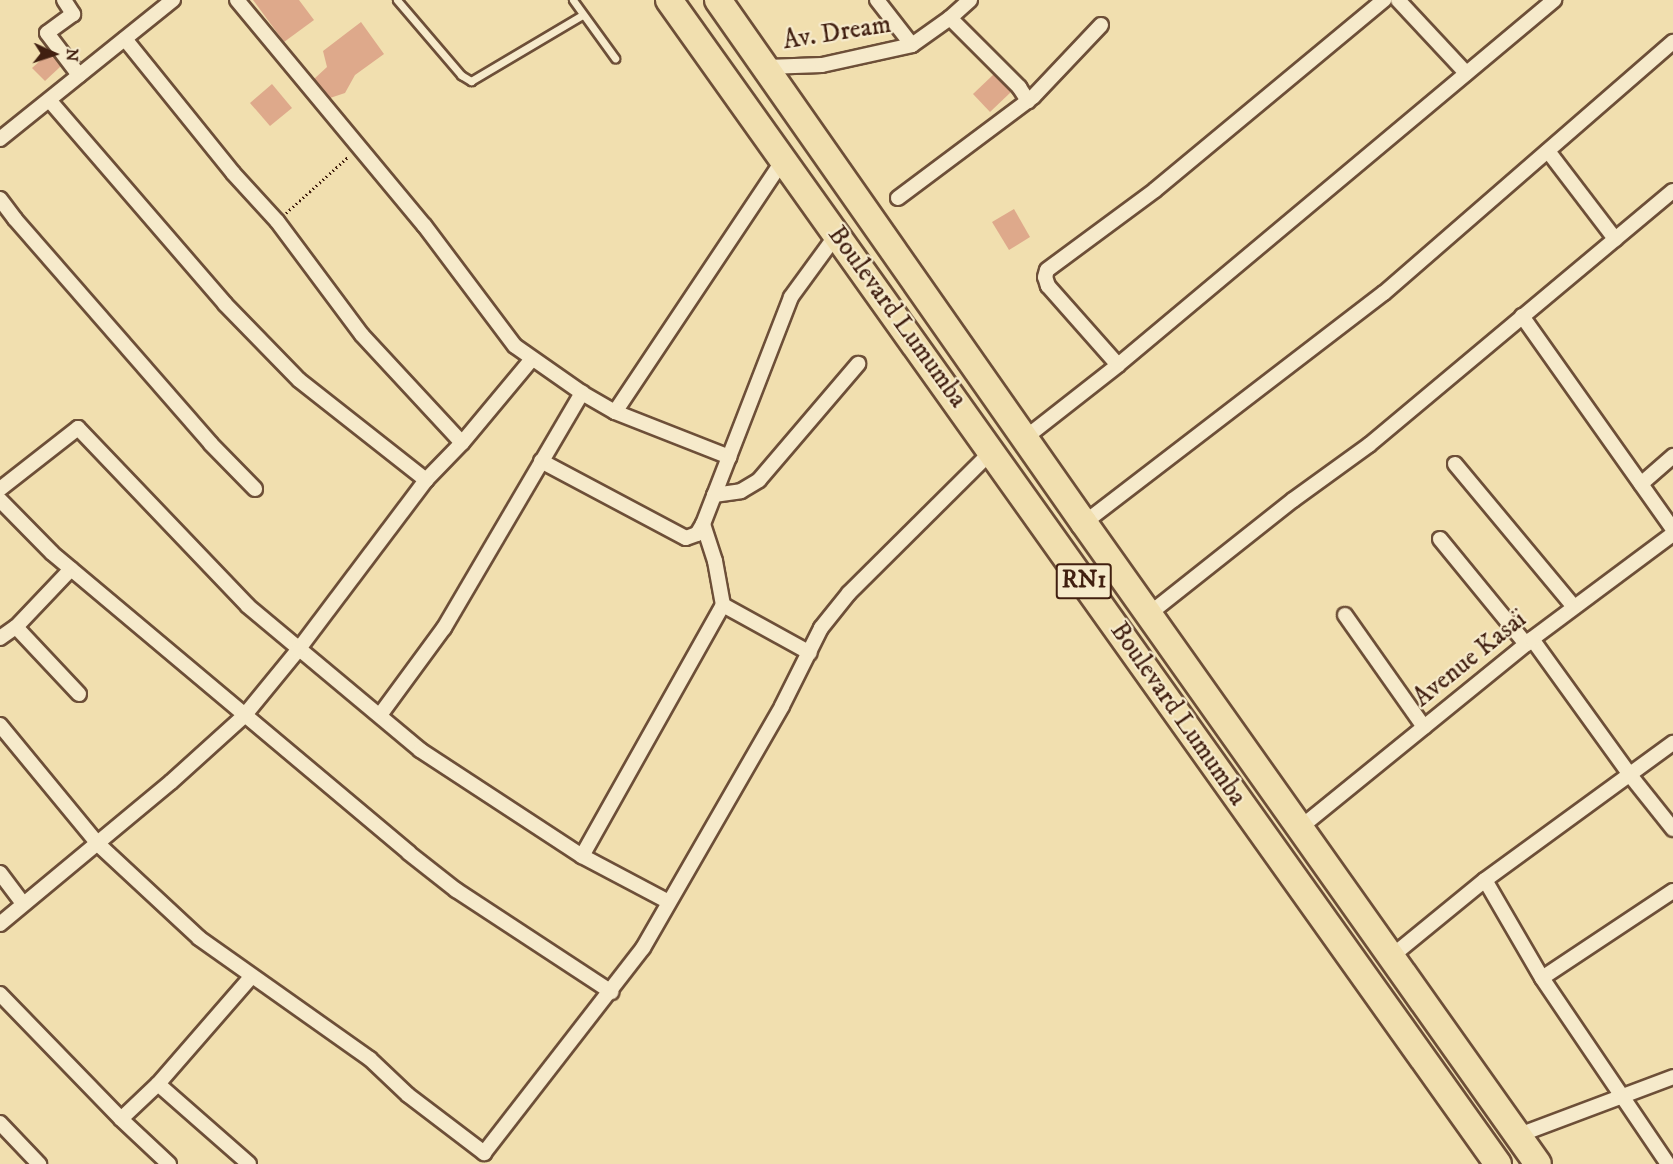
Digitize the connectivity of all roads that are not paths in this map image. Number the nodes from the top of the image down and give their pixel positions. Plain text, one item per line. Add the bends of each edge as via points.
1 (64, 0) edge
2 (173, 0) edge
3 (237, 0) edge
4 (397, 0) edge
5 (573, 0) edge
6 (669, 0) edge
7 (718, 0) edge
8 (877, 0) edge
9 (970, 0) edge
10 (1384, 0) edge
11 (1398, 0) edge
12 (1554, 0) edge
13 (582, 15) junction
14 (950, 18) junction
15 (1101, 25) dead end
16 (125, 39) junction
17 (1673, 42) edge
18 (912, 45) junction
19 (615, 58) dead end
20 (767, 67) junction
21 (1466, 73) junction
22 (80, 75) junction
23 (50, 101) junction
24 (1028, 101) junction
25 (2, 134) edge
26 (1548, 151) junction
27 (784, 159) junction
28 (1673, 191) edge
29 (898, 198) dead end
30 (0, 199) edge
31 (837, 234) junction
32 (1615, 239) junction
33 (1522, 316) junction
34 (532, 359) junction
35 (858, 364) dead end
36 (1118, 365) junction
37 (582, 393) junction
38 (615, 412) junction
39 (1025, 438) junction
40 (462, 443) junction
41 (992, 451) junction
42 (1673, 456) edge
43 (729, 457) junction
44 (541, 460) junction
45 (1455, 464) dead end
46 (426, 480) junction
47 (1641, 484) junction
48 (0, 489) edge
49 (255, 489) dead end
50 (714, 495) junction
51 (0, 500) edge
52 (1084, 523) junction
53 (703, 524) junction
54 (1673, 529) edge
55 (1673, 534) edge
56 (1440, 539) dead end
57 (71, 569) junction
58 (723, 605) junction
59 (1574, 607) junction
60 (1149, 614) junction
61 (1345, 615) dead end
62 (16, 627) junction
63 (0, 638) edge
64 (1529, 641) junction
65 (298, 650) junction
66 (810, 653) junction
67 (79, 694) dead end
68 (380, 715) junction
69 (244, 716) junction
70 (0, 724) edge
71 (1424, 727) junction
72 (1673, 743) edge
73 (1630, 775) junction
74 (1301, 827) junction
75 (1673, 830) edge
76 (98, 844) junction
77 (582, 856) junction
78 (0, 873) edge
79 (1485, 880) junction
80 (1673, 891) edge
81 (669, 902) junction
82 (23, 903) junction
83 (0, 924) edge
84 (1392, 956) junction
85 (251, 977) junction
86 (1542, 978) junction
87 (611, 992) junction
88 (0, 994) edge
89 (1670, 1081) edge
90 (158, 1084) junction
91 (1621, 1098) junction
92 (121, 1119) junction
93 (0, 1123) edge
94 (1518, 1135) junction
95 (39, 1164) edge
96 (169, 1164) edge
97 (249, 1164) edge
98 (1498, 1164) edge
99 (1538, 1164) edge
100 (1668, 1164) edge

1 - 22 street via 73,14 47,33
2 - 16 street
3 - 34 street via 424,225 506,336
4 - 13 lane via 461,75 471,81
5 - 13 lane
6 - 27 highway, Boulevard Lumumba / RN1
7 - 20 highway, Boulevard Lumumba / RN1
8 - 18 street
9 - 14 street, Av. Dream
10 - 36 street via 1155,190 1047,270 1048,286
11 - 21 street
12 - 21 street
13 - 19 lane
14 - 18 street, Av. Dream
14 - 24 street via 1019,87
15 - 24 street
16 - 22 street
16 - 40 street via 233,173 277,221 362,335
17 - 26 street
18 - 20 street, Av. Dream via 822,65
20 - 39 highway, Boulevard Lumumba / RN1
21 - 36 street
22 - 23 street
23 - 25 street
23 - 46 street via 225,304 299,380
24 - 29 street
26 - 32 street
26 - 52 street via 1384,293
27 - 31 highway, Boulevard Lumumba / RN1
27 - 38 street
28 - 32 street
30 - 49 street via 211,444
31 - 41 highway, Boulevard Lumumba / RN1
31 - 43 street via 791,297
32 - 33 street
33 - 47 street
33 - 60 street via 1370,445 1293,500
34 - 37 street
34 - 40 street
35 - 50 street via 759,480 741,491
36 - 39 street
37 - 38 street
37 - 44 street
38 - 43 street
39 - 52 highway, Boulevard Lumumba / RN1
40 - 46 street
41 - 66 street via 849,593 821,628
41 - 98 highway, Boulevard Lumumba / RN1
42 - 47 street
43 - 50 street
44 - 53 street via 686,538 697,534
44 - 68 street via 444,628
45 - 59 street
46 - 65 street
47 - 54 street
48 - 65 street via 78,428 248,606
50 - 53 street
51 - 57 street
52 - 60 highway, Boulevard Lumumba / RN1
53 - 58 street via 716,561
55 - 59 street, Avenue Kasaï
56 - 64 street
57 - 62 street
57 - 69 street via 189,665
58 - 66 street
58 - 77 street
59 - 64 street, Avenue Kasaï
60 - 74 highway, Boulevard Lumumba / RN1
61 - 71 street
62 - 63 street
62 - 67 street
64 - 71 street, Avenue Kasaï
64 - 73 street
65 - 68 street
65 - 69 street
66 - 81 street
68 - 77 street via 420,750
69 - 76 street
69 - 87 street via 456,890
70 - 76 street
71 - 74 street, Avenue Kasaï
72 - 73 street
73 - 75 street
73 - 79 street
74 - 84 highway, Boulevard Lumumba / RN1
76 - 82 street
76 - 85 street via 199,938
77 - 81 street
78 - 82 street
79 - 84 street
79 - 86 street
80 - 86 street
81 - 87 street via 643,948
82 - 83 street
84 - 94 highway, Boulevard Lumumba / RN1
85 - 87 street via 370,1059 408,1095 484,1153
85 - 90 street
86 - 91 street
88 - 92 street
89 - 91 street
90 - 92 street
90 - 97 street
91 - 94 street
91 - 100 street
92 - 96 street
93 - 95 street
94 - 99 highway, Boulevard Lumumba / RN1

